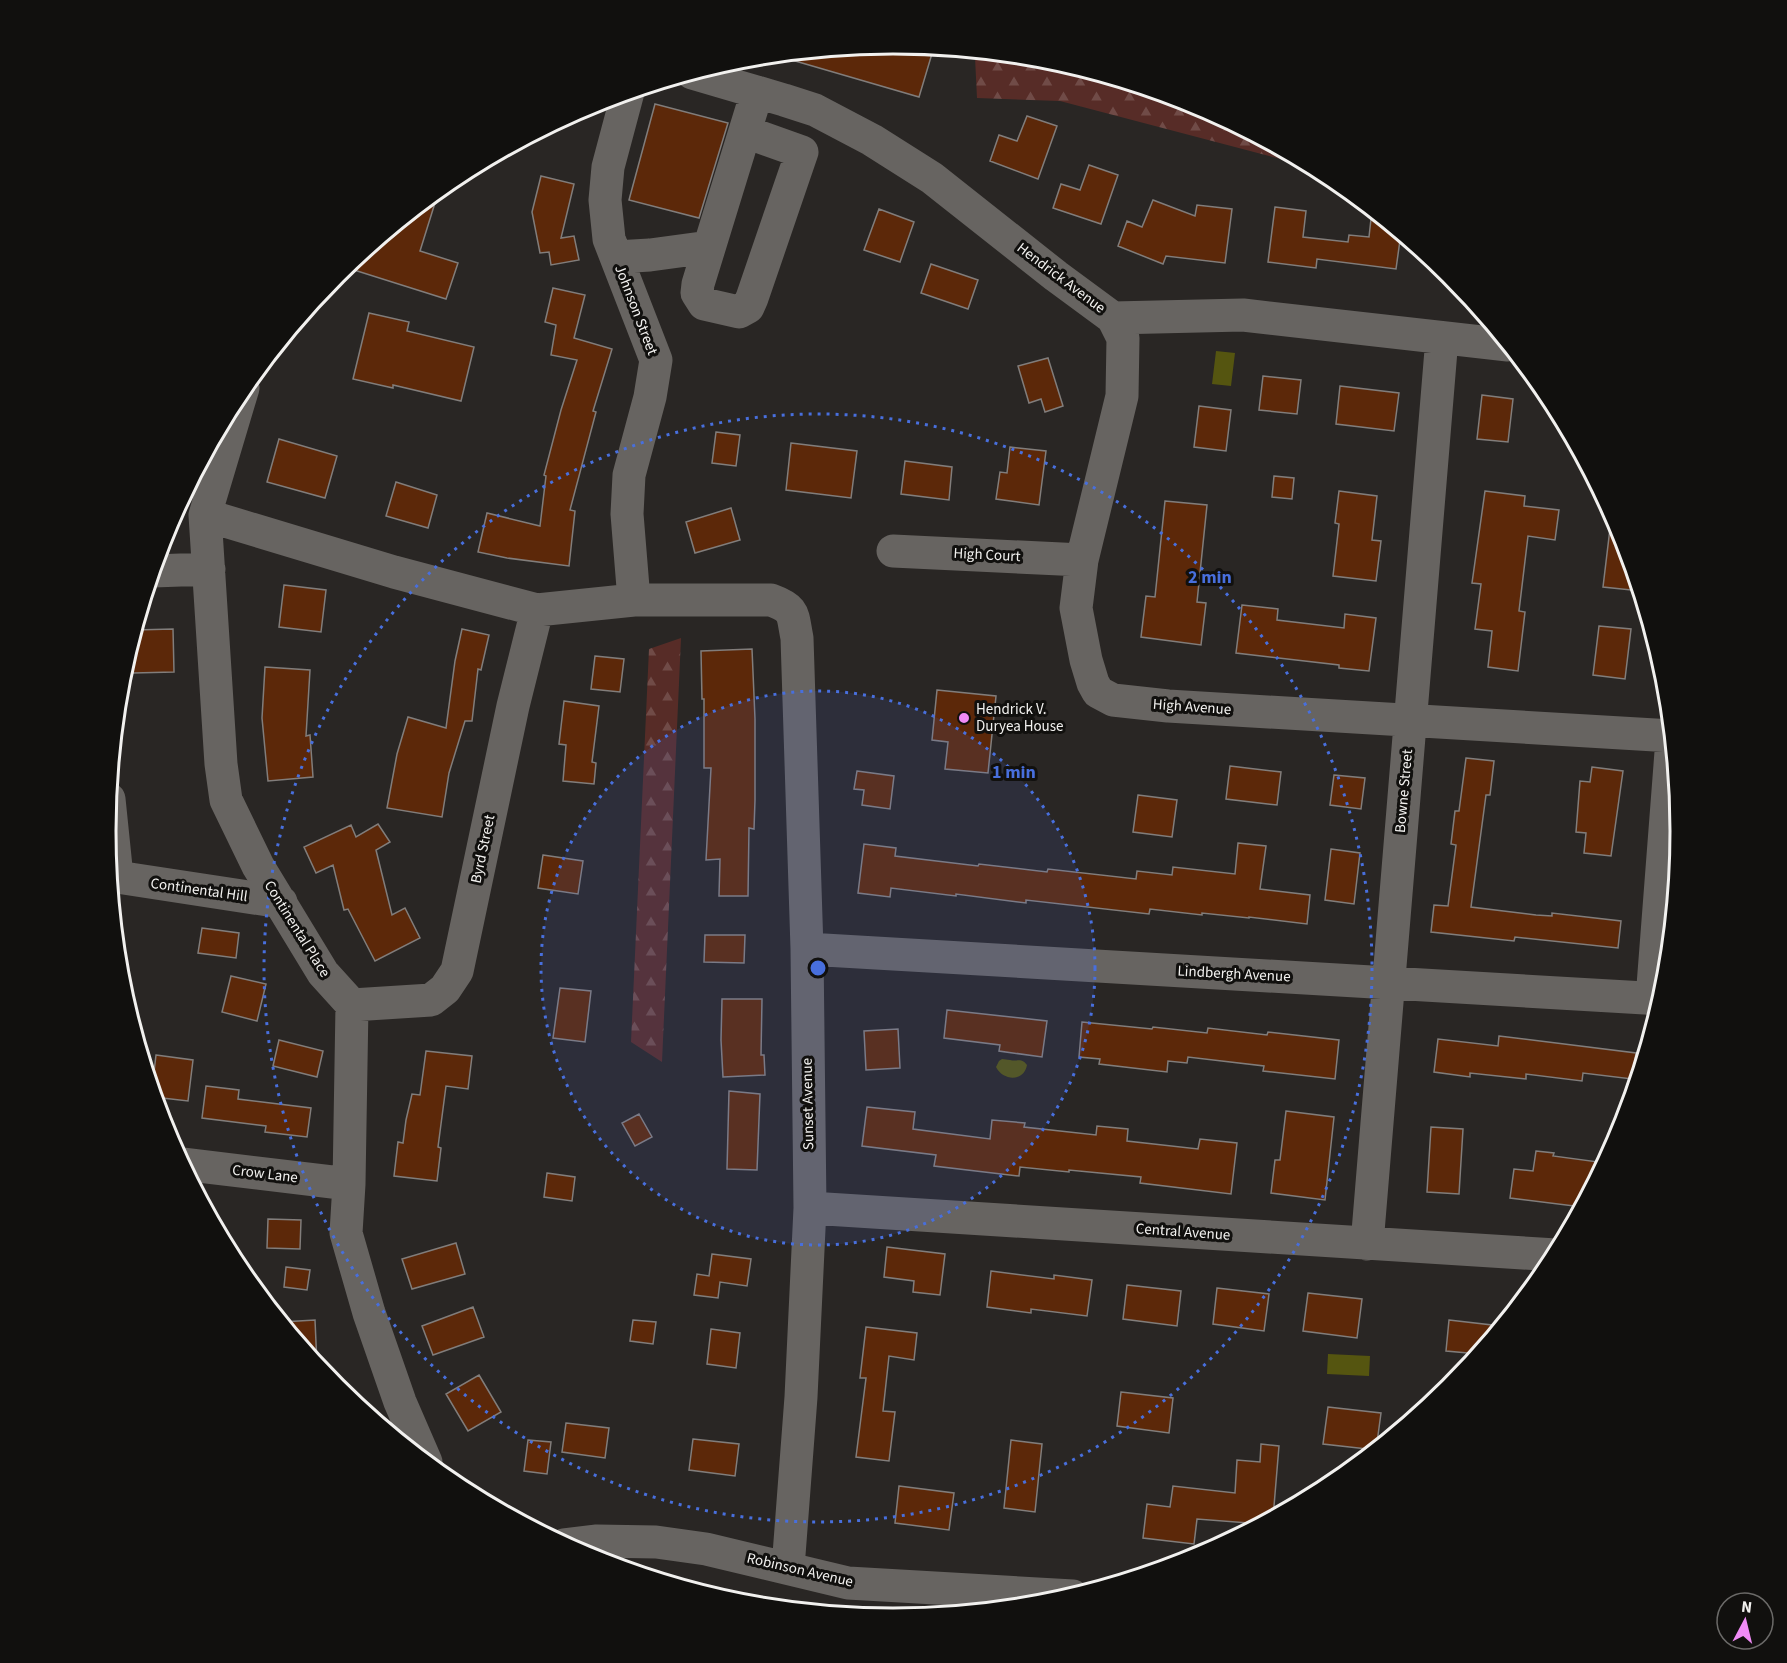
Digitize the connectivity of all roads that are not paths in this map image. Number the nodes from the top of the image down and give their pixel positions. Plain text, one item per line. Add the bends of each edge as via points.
1 (706, 77) edge
2 (757, 92) junction
3 (625, 102) edge
4 (746, 132) junction
5 (709, 247) junction
6 (616, 257) junction
7 (1113, 318) junction
8 (1442, 338) junction
9 (1499, 344) edge
10 (233, 422) edge
11 (206, 515) junction
12 (893, 551) dead end
13 (1082, 560) junction
14 (209, 569) junction
15 (161, 571) edge
16 (634, 600) junction
17 (537, 610) junction
18 (1410, 720) junction
19 (1665, 738) edge
20 (1669, 786) edge
21 (118, 878) edge
22 (281, 902) junction
23 (807, 949) junction
24 (1659, 964) edge
25 (1388, 983) junction
26 (1653, 999) edge
27 (352, 1005) junction
28 (191, 1165) edge
29 (349, 1184) junction
30 (810, 1208) junction
31 (1366, 1244) junction
32 (1545, 1254) edge
33 (420, 1448) edge
34 (575, 1540) edge
35 (788, 1568) junction
36 (1032, 1596) edge

1 - 2 street, Hendrick Avenue
2 - 4 street
2 - 7 street, Hendrick Avenue via 814,111 872,140 932,178
3 - 6 street, Johnson Street via 608,166 605,200 609,239
4 - 5 street
4 - 5 street via 801,152 748,307 739,312 704,304 697,293
5 - 6 street
6 - 16 street, Johnson Street via 656,360 650,398 628,475
7 - 8 street, Hendrick Avenue via 1243,315
7 - 13 street, High Avenue via 1123,338 1122,396
8 - 9 street, Hendrick Avenue
8 - 18 street, Bowne Street
10 - 11 street, Continental Place
11 - 14 street, Continental Place
11 - 17 street
12 - 13 street, High Court
13 - 18 street, High Avenue via 1076,608 1086,660 1098,692 1113,700
14 - 15 street
14 - 22 street, Continental Place via 226,800 258,866
16 - 17 street
16 - 23 street, Sunset Avenue via 771,600 791,612 797,638
17 - 27 street, Byrd Street via 457,971 445,989 431,1000
18 - 19 street, High Avenue
18 - 25 street, Bowne Street
20 - 24 street
21 - 22 street, Continental Hill
22 - 27 street, Continental Place via 323,973
23 - 25 street, Lindbergh Avenue
23 - 30 street, Sunset Avenue
25 - 26 street, Lindbergh Avenue
25 - 31 street, Bowne Street
27 - 29 street
28 - 29 street, Crow Lane
29 - 33 street via 346,1233 400,1402
30 - 31 street, Central Avenue
30 - 35 street, Sunset Avenue
31 - 32 street, Central Avenue
34 - 35 street, Robinson Avenue via 656,1542
35 - 36 street, Robinson Avenue via 848,1583

